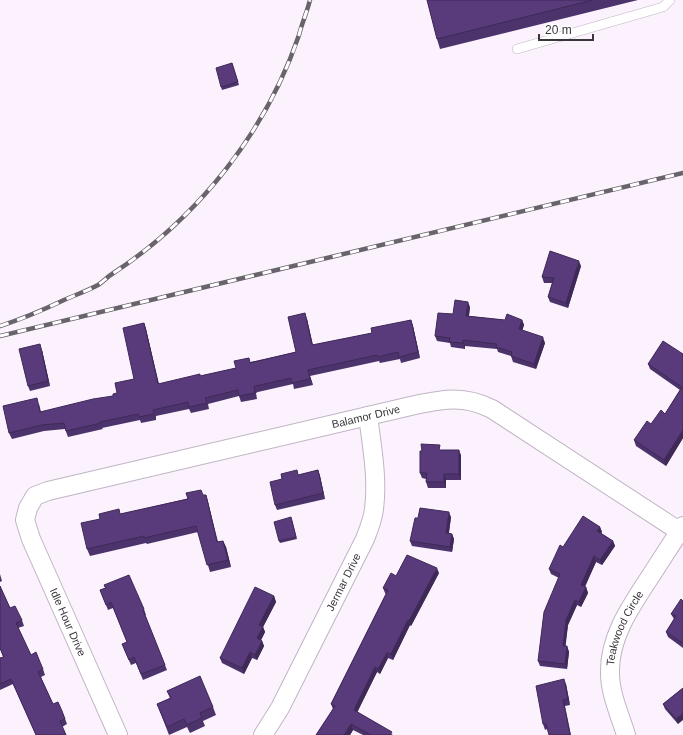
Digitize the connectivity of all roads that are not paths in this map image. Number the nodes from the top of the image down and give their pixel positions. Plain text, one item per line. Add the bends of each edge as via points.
1 (670, 0) edge
2 (517, 50) dead end
3 (368, 416) junction
4 (28, 508) joint
5 (681, 528) edge
6 (118, 735) edge
7 (263, 735) edge
8 (626, 735) edge

1 - 2 lane via 663,7
3 - 4 street, Balamor Drive via 48,491 35,496
3 - 5 street, Balamor Drive via 439,400 459,399 480,403
3 - 7 street, Jermar Drive via 375,499 371,522 365,539 280,708
4 - 6 street, Idle Hour Drive via 25,520 31,538
5 - 8 street, Teakwood Circle via 629,608 613,646 610,660 612,689

